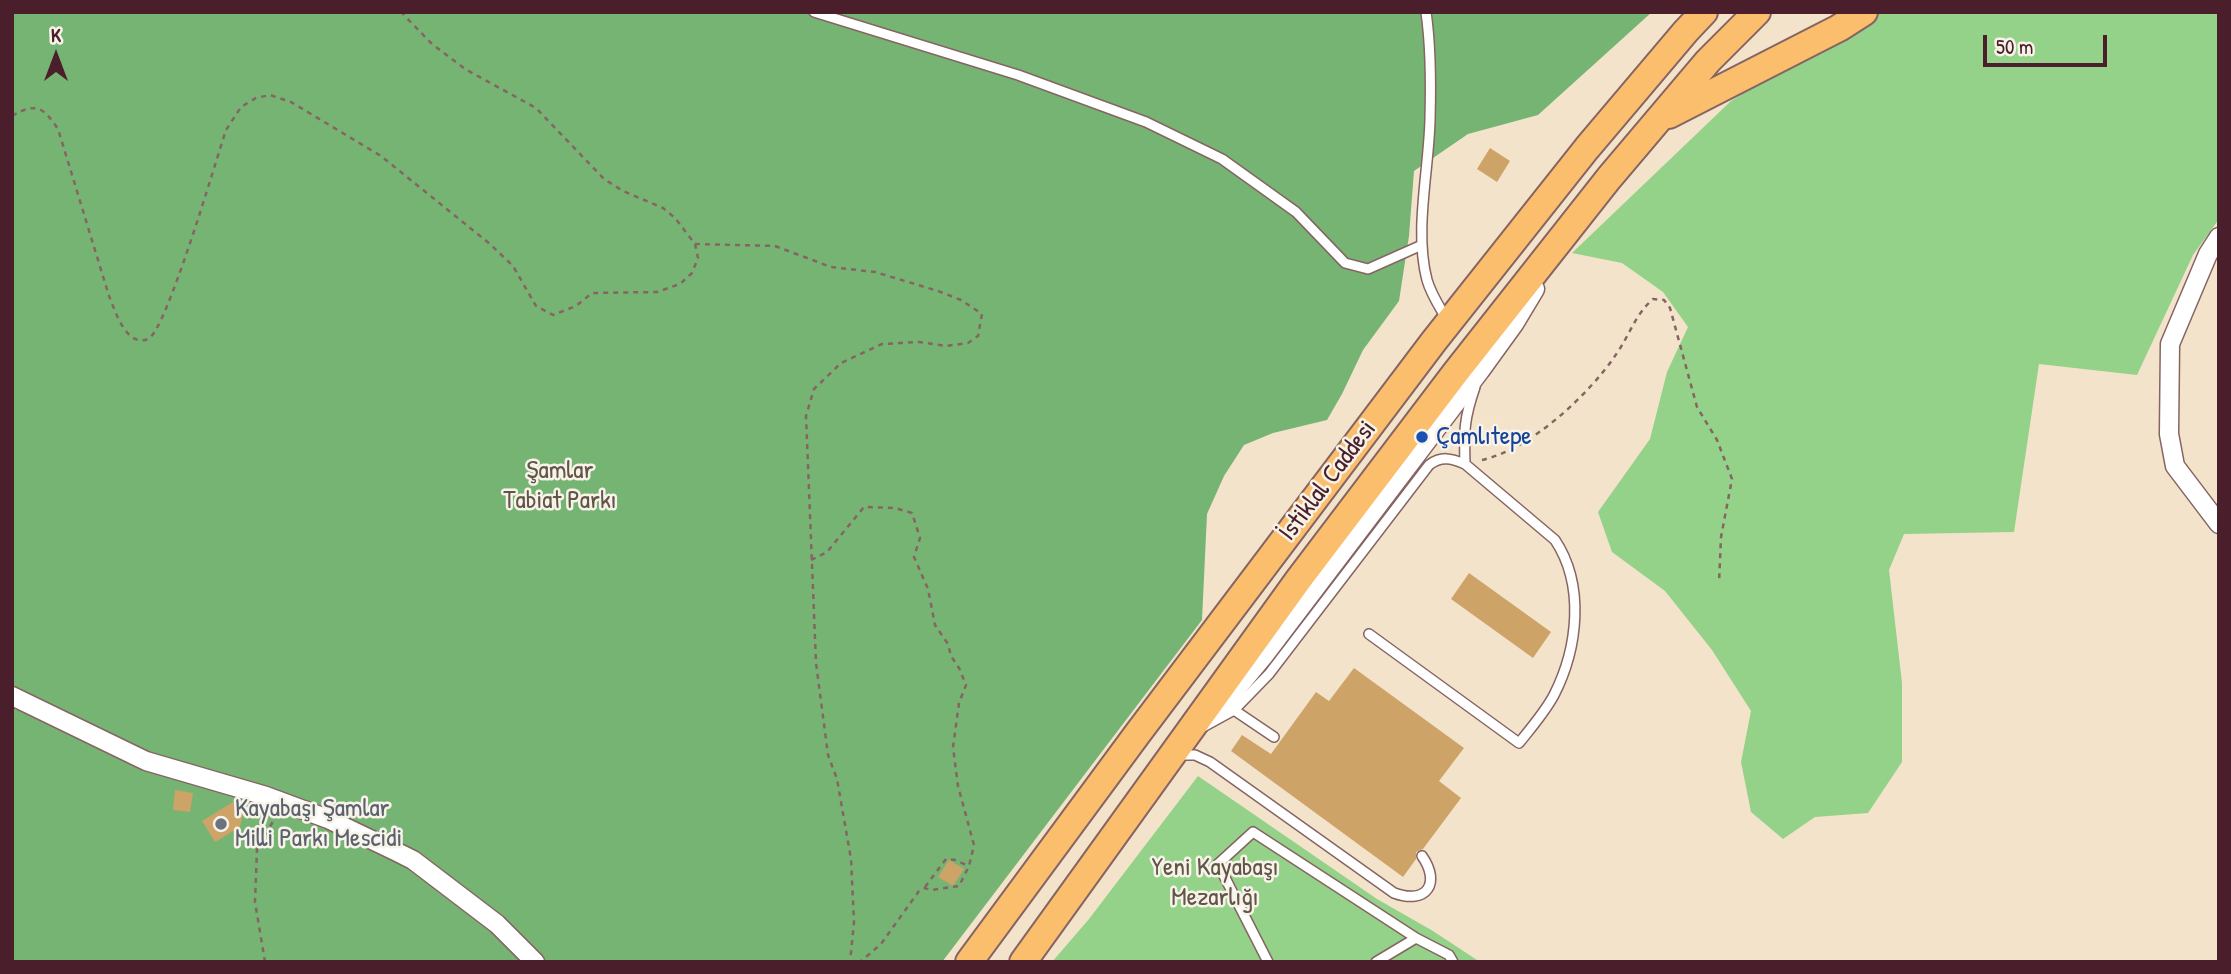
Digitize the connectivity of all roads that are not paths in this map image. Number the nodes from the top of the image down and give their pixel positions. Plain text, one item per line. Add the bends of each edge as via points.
1 (814, 12) edge
2 (1426, 12) edge
3 (1704, 12) edge
4 (1757, 12) edge
5 (1864, 12) edge
6 (1658, 120) junction
7 (1572, 226) junction
8 (2219, 237) edge
9 (1422, 245) junction
10 (1449, 323) junction
11 (1480, 371) junction
12 (1465, 464) junction
13 (2219, 524) edge
14 (1369, 634) dead end
15 (12, 696) edge
16 (1234, 710) junction
17 (1203, 727) junction
18 (1275, 737) dead end
19 (1170, 757) junction
20 (1422, 856) dead end
21 (1416, 938) junction
22 (535, 962) edge
23 (969, 962) edge
24 (1023, 962) edge
25 (1268, 962) edge
26 (1376, 962) edge
27 (1453, 962) edge

1 - 9 lane via 1018,75 1146,122 1222,159 1296,212 1345,262 1368,269
2 - 9 lane via 1430,119
3 - 10 main road, İstiklal Caddesi via 1587,148
4 - 6 main road, İstiklal Caddesi
5 - 6 main road
6 - 7 main road, İstiklal Caddesi
7 - 11 street via 1514,324
7 - 19 main road, İstiklal Caddesi via 1299,579
8 - 13 street via 2170,344 2169,434 2175,466
9 - 10 lane via 1427,280
10 - 23 main road, İstiklal Caddesi
11 - 12 lane via 1465,415
11 - 17 street via 1263,657
12 - 14 lane via 1555,540 1563,552 1572,577 1575,623 1554,695 1519,743
12 - 16 lane via 1447,458 1429,465 1269,674
15 - 22 street via 146,761 328,819 413,860 497,923
16 - 17 lane
16 - 18 lane
17 - 19 street
19 - 20 lane via 1195,755 1210,762 1394,893 1407,898 1424,894 1431,878
19 - 24 main road, İstiklal Caddesi
21 - 25 lane via 1253,832 1218,864
21 - 26 lane
21 - 27 lane via 1449,955

